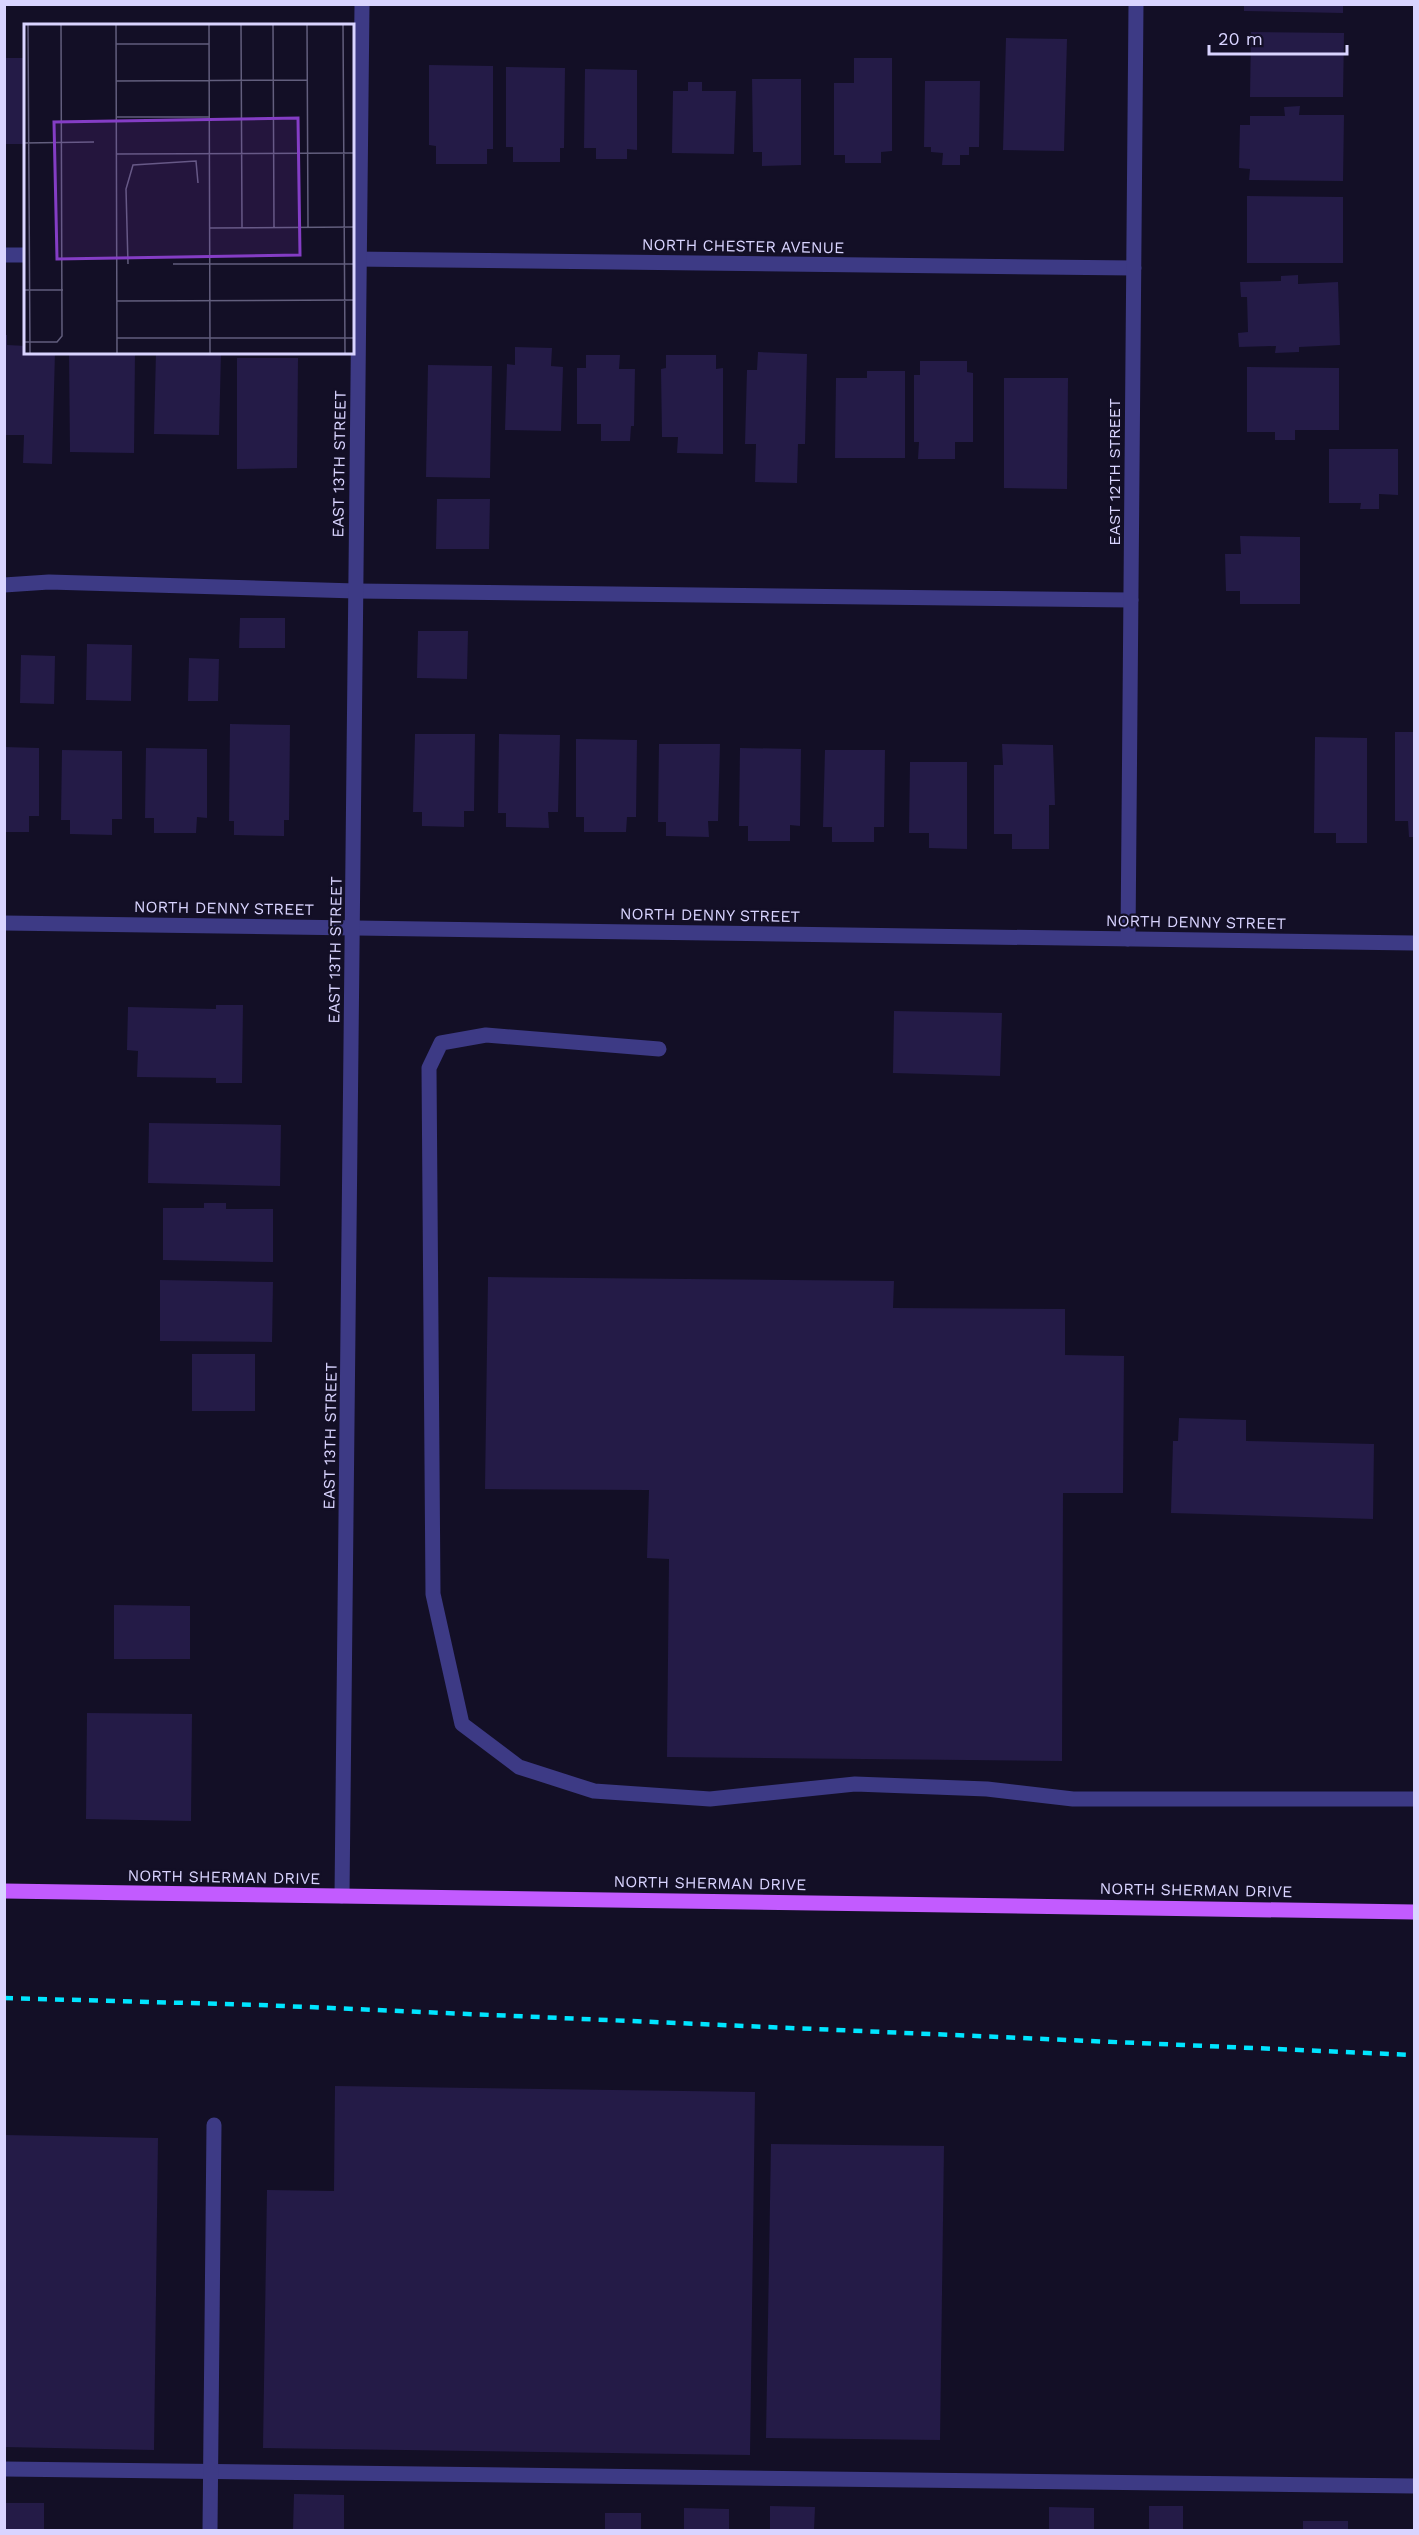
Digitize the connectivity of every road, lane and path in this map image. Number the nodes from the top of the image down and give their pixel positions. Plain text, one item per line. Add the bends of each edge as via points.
1 (362, 4) edge
2 (1136, 4) edge
3 (4, 255) edge
4 (24, 255) edge
5 (356, 259) edge
6 (1134, 268) junction
7 (4, 585) edge
8 (356, 591) junction
9 (1131, 600) junction
10 (4, 923) edge
11 (352, 928) junction
12 (1128, 939) junction
13 (1414, 942) edge
14 (659, 1049) dead end
15 (1414, 1799) edge
16 (4, 1891) edge
17 (342, 1896) junction
18 (1414, 1912) edge
19 (214, 2125) dead end
20 (4, 2469) edge
21 (210, 2471) junction
22 (1414, 2486) edge
23 (210, 2530) edge

1 - 5 street, EAST 13TH STREET
2 - 6 street, EAST 12TH STREET
3 - 4 street
5 - 6 street, NORTH CHESTER AVENUE
5 - 8 street, EAST 13TH STREET
6 - 9 street, EAST 12TH STREET
7 - 8 street via 49,582
8 - 9 street
8 - 11 street, EAST 13TH STREET
9 - 12 street, EAST 12TH STREET
10 - 11 street, NORTH DENNY STREET
11 - 12 street, NORTH DENNY STREET
11 - 17 street, EAST 13TH STREET
12 - 13 street, NORTH DENNY STREET
14 - 15 street via 486,1035 441,1044 429,1068 433,1594 462,1724 519,1767 594,1791 710,1799 855,1784 987,1789 1073,1799
16 - 17 main road, NORTH SHERMAN DRIVE
17 - 18 main road, NORTH SHERMAN DRIVE
19 - 21 street
20 - 21 street
21 - 22 street
21 - 23 street

